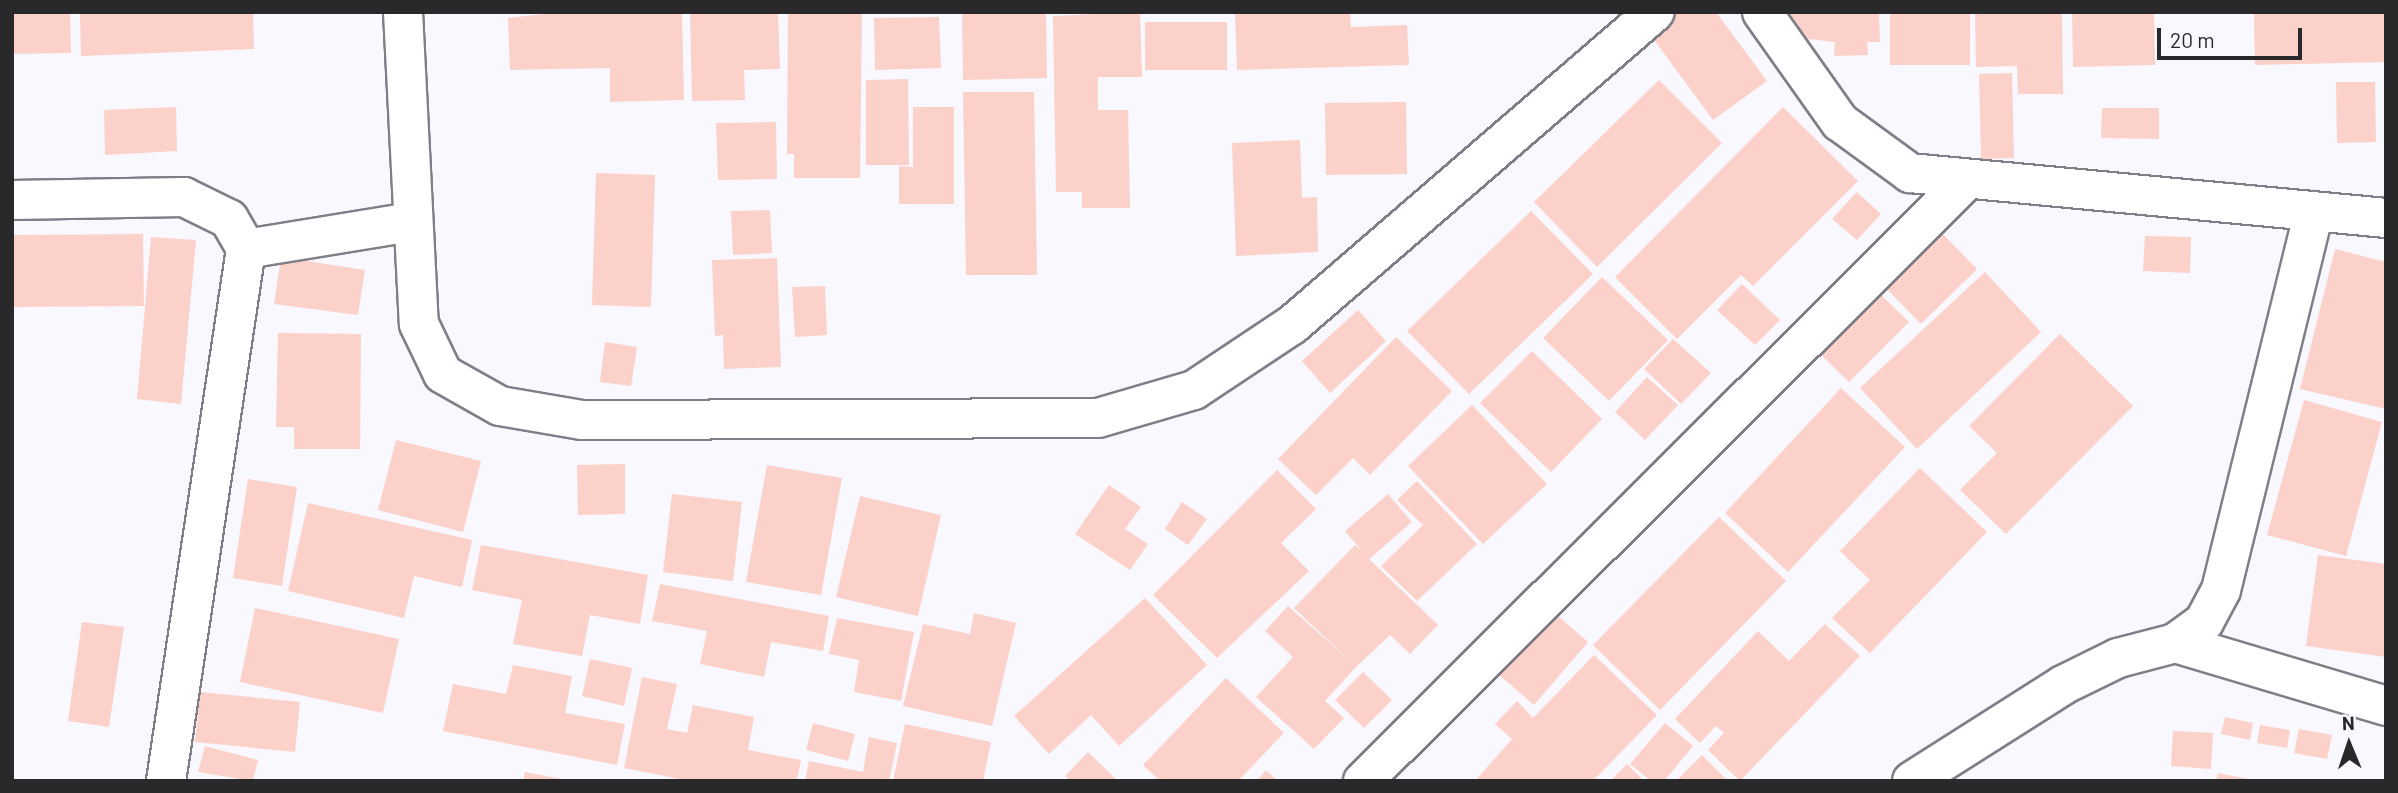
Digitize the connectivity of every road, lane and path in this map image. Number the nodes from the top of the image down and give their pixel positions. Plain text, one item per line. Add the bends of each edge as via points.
1 (403, 12) edge
2 (1655, 12) edge
3 (1762, 12) edge
4 (1966, 181) junction
5 (12, 200) edge
6 (2315, 211) junction
7 (2386, 218) edge
8 (411, 222) junction
9 (246, 249) junction
10 (2175, 643) junction
11 (2386, 706) edge
12 (166, 781) edge
13 (1363, 781) edge
14 (1912, 781) edge

1 - 8 street
2 - 8 street via 1292,325 1194,390 1098,418 582,420 500,406 443,374 419,324
3 - 4 street via 1840,122 1874,153 1910,173
4 - 6 street
4 - 13 street
5 - 9 street via 184,197 229,219
6 - 7 street
6 - 10 street via 2221,590 2204,622
8 - 9 street
9 - 12 street
10 - 11 street
10 - 14 street via 2118,658 2063,685

